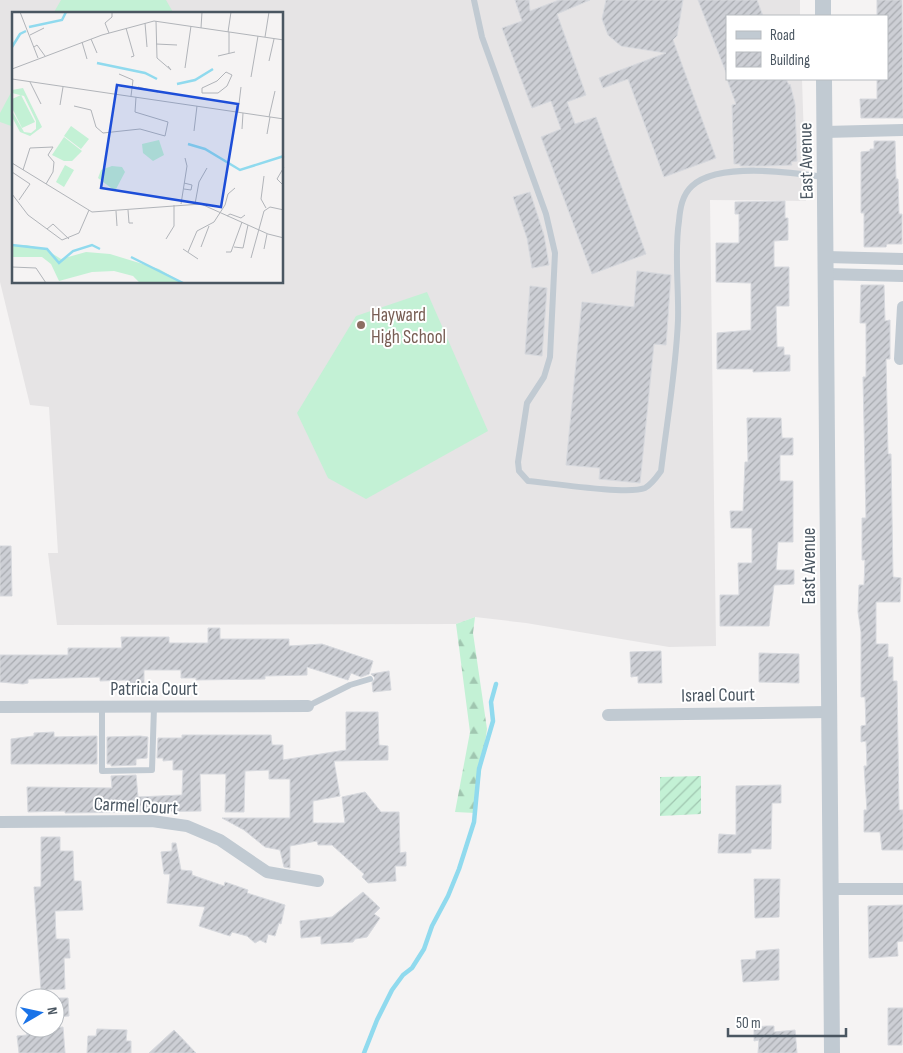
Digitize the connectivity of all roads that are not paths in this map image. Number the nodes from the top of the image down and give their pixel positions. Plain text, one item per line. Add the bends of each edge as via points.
1 (474, 0) edge
2 (823, 0) edge
3 (823, 15) edge
4 (824, 80) edge
5 (903, 130) edge
6 (825, 132) junction
7 (826, 178) junction
8 (826, 258) junction
9 (903, 259) edge
10 (826, 274) junction
11 (903, 276) edge
12 (903, 307) edge
13 (900, 359) dead end
14 (370, 679) dead end
15 (308, 706) joint
16 (0, 707) edge
17 (102, 707) junction
18 (154, 707) junction
19 (829, 712) junction
20 (608, 715) dead end
21 (0, 822) edge
22 (318, 882) dead end
23 (831, 889) junction
24 (903, 889) edge
25 (832, 1053) edge

1 - 7 lane via 482,37 546,214 555,253 550,356 544,377 527,403 518,462 518,470 528,481 643,489 661,471 678,322 678,224 682,203 690,188 703,178 720,173 785,172
2 - 3 street
4 - 6 street, East Avenue
5 - 6 street
6 - 7 street, East Avenue
7 - 8 street, East Avenue
8 - 9 street
8 - 10 street, East Avenue
10 - 11 street
10 - 19 street, East Avenue
12 - 13 street
14 - 15 lane
15 - 18 street, Patricia Court
16 - 17 street, Patricia Court
17 - 18 street, Patricia Court
17 - 18 lane via 102,771 152,770
19 - 20 street, Israel Court
19 - 23 street, East Avenue
21 - 22 street, Carmel Court via 152,821 187,826 220,840 267,872
23 - 24 street
23 - 25 street, East Avenue

